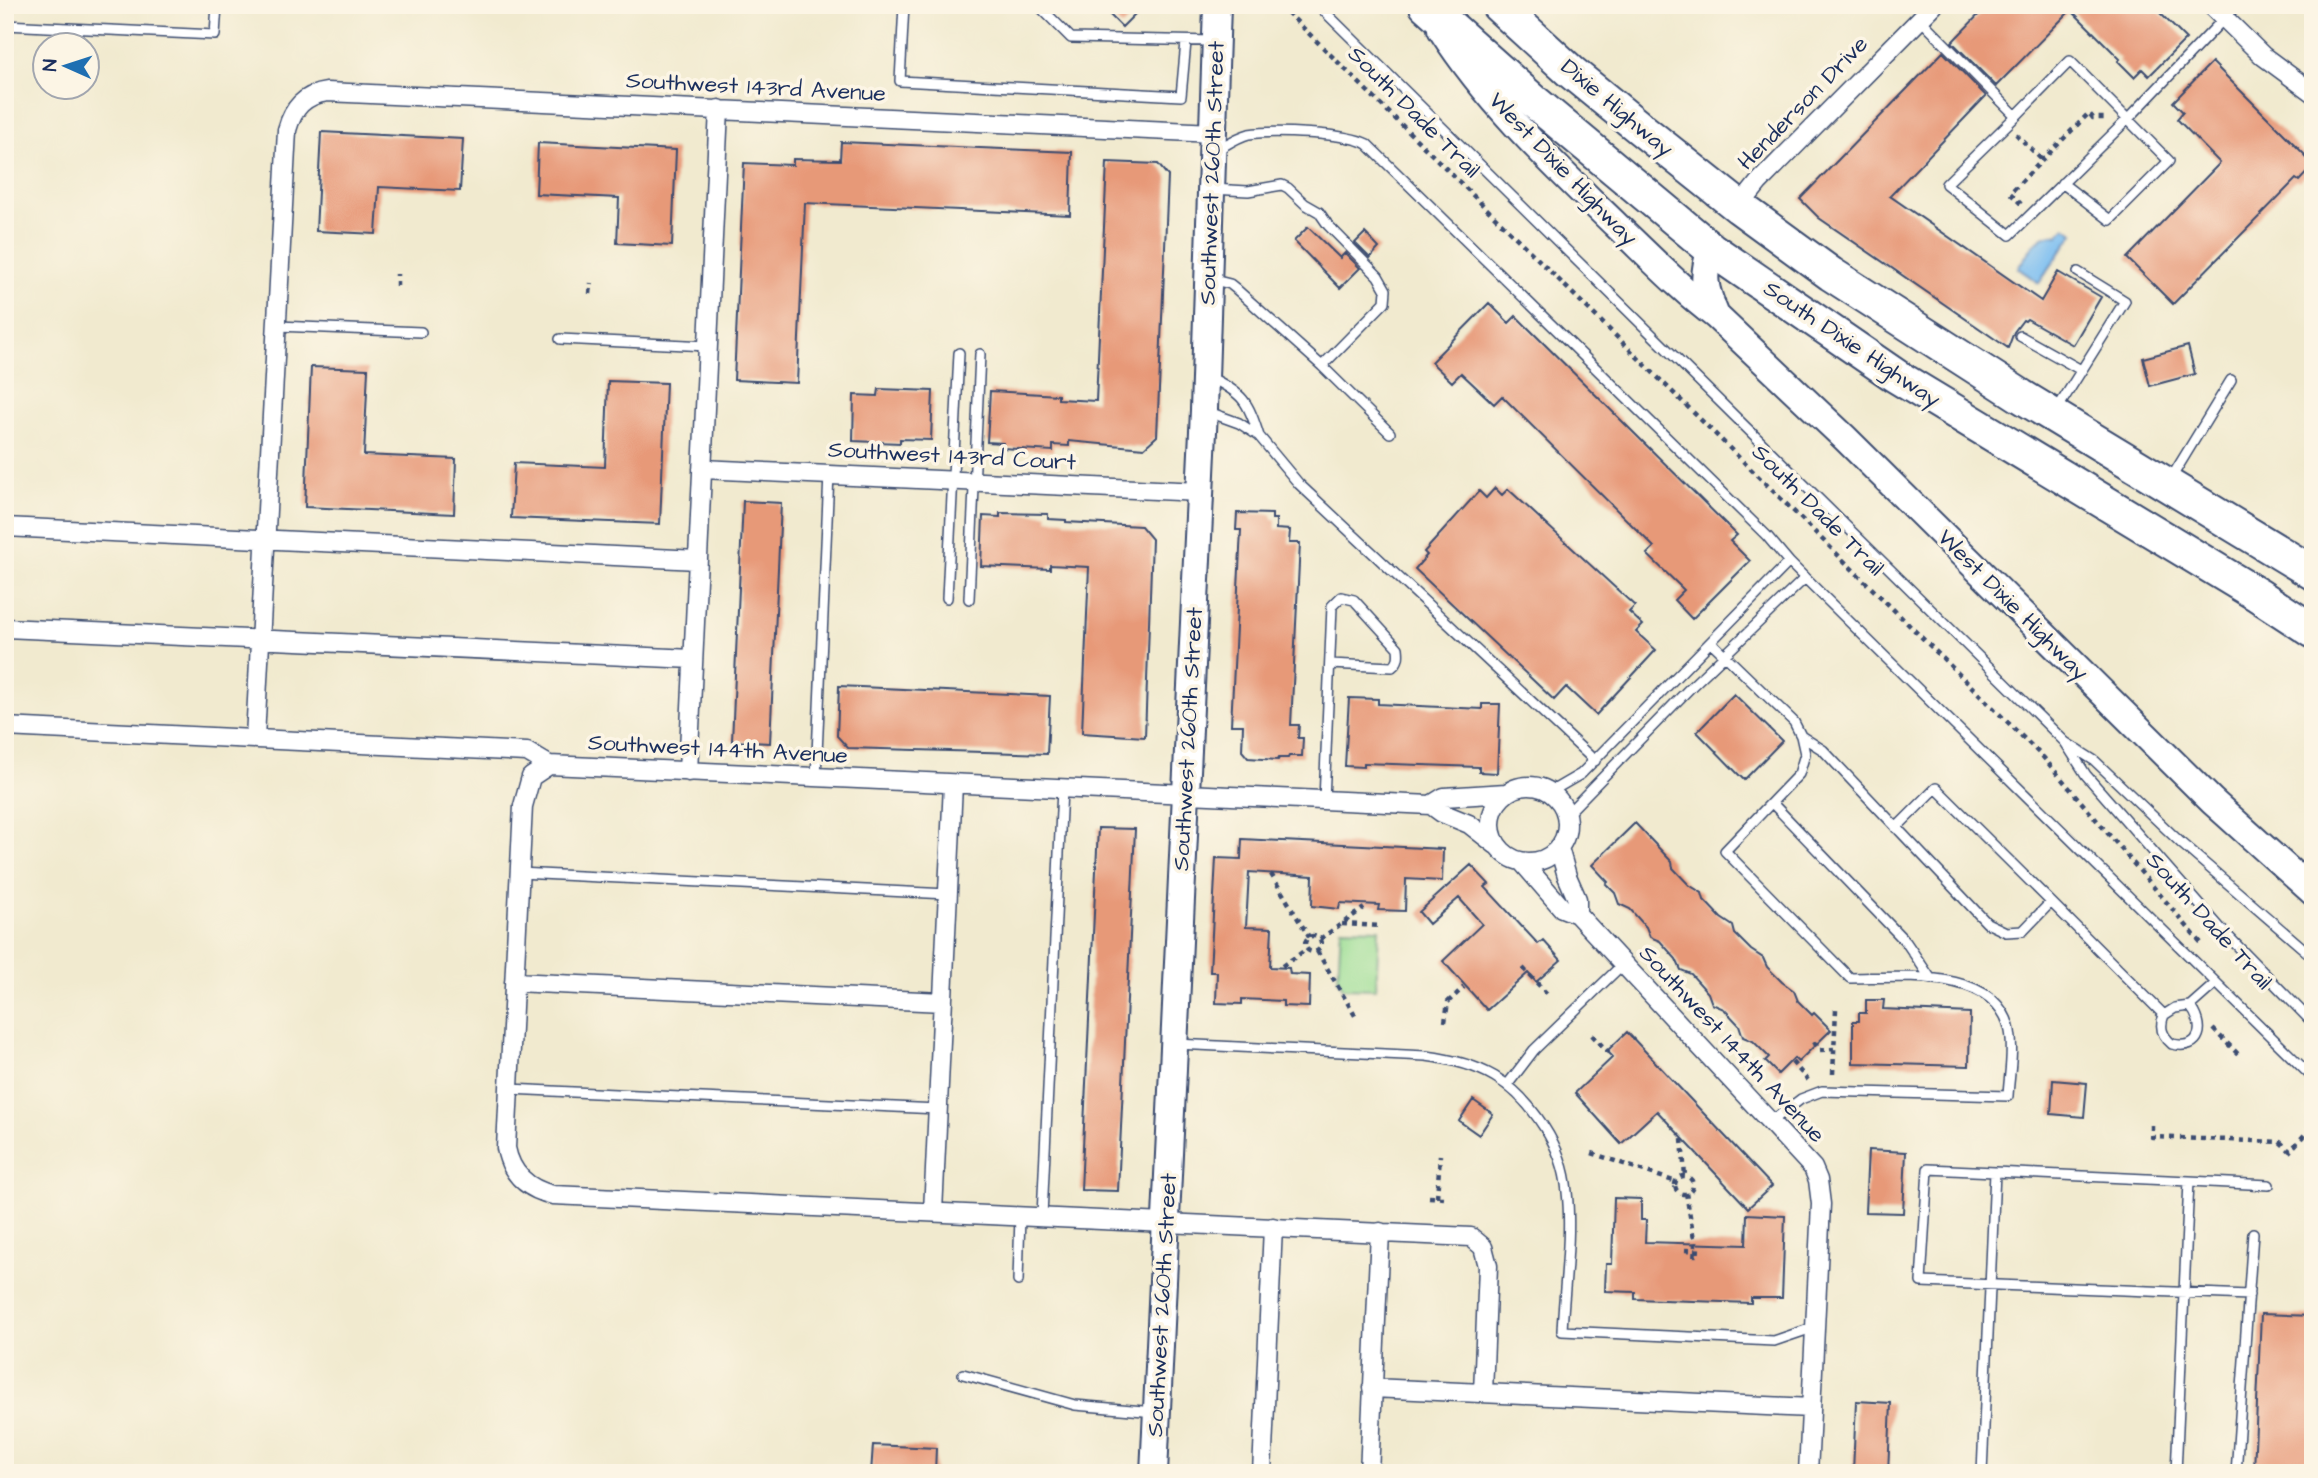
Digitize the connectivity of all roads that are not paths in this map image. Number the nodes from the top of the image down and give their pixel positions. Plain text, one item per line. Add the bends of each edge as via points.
1 (217, 5) edge
2 (904, 5) edge
3 (1038, 5) edge
4 (1217, 5) edge
5 (1318, 5) edge
6 (1498, 5) edge
7 (1934, 5) edge
8 (2211, 5) edge
9 (2237, 5) edge
10 (1427, 6) edge
11 (2224, 18) junction
12 (1920, 19) junction
13 (5, 25) edge
14 (1216, 41) junction
15 (1186, 42) junction
16 (2313, 93) edge
17 (719, 109) junction
18 (2016, 116) junction
19 (2129, 118) junction
20 (1214, 143) junction
21 (2062, 183) junction
22 (1212, 189) junction
23 (1739, 207) junction
24 (1711, 249) junction
25 (2078, 272) dead end
26 (1209, 279) junction
27 (1716, 316) junction
28 (278, 326) junction
29 (421, 332) dead end
30 (2020, 336) dead end
31 (560, 339) dead end
32 (708, 345) junction
33 (959, 353) dead end
34 (980, 354) dead end
35 (1322, 366) junction
36 (2081, 370) junction
37 (1205, 374) junction
38 (2231, 380) dead end
39 (1204, 410) junction
40 (2054, 416) junction
41 (1390, 433) dead end
42 (1259, 436) junction
43 (702, 469) junction
44 (829, 474) junction
45 (953, 480) junction
46 (974, 481) junction
47 (2168, 484) junction
48 (1200, 492) junction
49 (5, 527) edge
50 (264, 539) junction
51 (698, 561) junction
52 (1789, 562) junction
53 (2313, 573) edge
54 (1805, 578) junction
55 (947, 598) dead end
56 (969, 598) dead end
57 (5, 628) edge
58 (2313, 631) edge
59 (260, 639) junction
60 (1711, 642) junction
61 (1724, 654) junction
62 (694, 659) junction
63 (1330, 664) junction
64 (5, 727) edge
65 (1801, 736) junction
66 (255, 738) junction
67 (2065, 742) junction
68 (1595, 761) junction
69 (548, 765) junction
70 (688, 772) junction
71 (816, 778) junction
72 (953, 784) junction
73 (1062, 789) junction
74 (1550, 792) junction
75 (1506, 793) junction
76 (1186, 795) junction
77 (1324, 801) junction
78 (1772, 803) junction
79 (1431, 805) junction
80 (1566, 816) junction
81 (1896, 828) junction
82 (1496, 845) junction
83 (1559, 848) junction
84 (1523, 863) junction
85 (519, 873) junction
86 (2313, 891) edge
87 (948, 894) junction
88 (2052, 902) junction
89 (1577, 914) junction
90 (2313, 957) edge
91 (1623, 964) junction
92 (1931, 979) junction
93 (514, 982) junction
94 (2216, 983) junction
95 (943, 1002) junction
96 (2190, 1006) junction
97 (2164, 1015) junction
98 (2313, 1023) edge
99 (1174, 1044) junction
100 (2313, 1078) edge
101 (1508, 1084) junction
102 (509, 1089) junction
103 (938, 1109) junction
104 (1772, 1121) junction
105 (1995, 1172) junction
106 (2189, 1181) junction
107 (2269, 1185) dead end
108 (933, 1212) junction
109 (1020, 1215) junction
110 (1042, 1216) junction
111 (1166, 1223) junction
112 (1273, 1227) junction
113 (1380, 1232) junction
114 (2253, 1233) dead end
115 (1018, 1281) dead end
116 (1991, 1286) junction
117 (2184, 1292) junction
118 (2249, 1295) junction
119 (1815, 1327) junction
120 (963, 1374) dead end
121 (1372, 1388) junction
122 (1483, 1393) junction
123 (1811, 1408) junction
124 (1157, 1412) junction
125 (1154, 1473) edge
126 (1262, 1473) edge
127 (1369, 1473) edge
128 (1808, 1473) edge
129 (1982, 1473) edge
130 (2176, 1473) edge
131 (2236, 1473) edge

1 - 13 lane via 215,36
2 - 15 lane via 900,81 1181,96
3 - 15 lane via 1071,38
4 - 14 street, Southwest 260th Street
5 - 67 lane
6 - 23 highway, Dixie Highway via 1580,79
7 - 12 street, Henderson Drive
8 - 11 street
9 - 11 lane
10 - 24 highway, South Dixie Highway
10 - 27 street, West Dixie Highway via 1490,97 1586,196
11 - 16 street via 2263,56
11 - 19 lane
12 - 18 lane
12 - 23 street, Henderson Drive
14 - 15 lane
14 - 20 street, Southwest 260th Street
17 - 20 street, Southwest 143rd Avenue
17 - 28 street, Southwest 143rd Avenue via 327,92 307,97 293,111 287,130
17 - 32 street
18 - 19 lane via 2070,61
18 - 21 lane via 1946,184 2010,235
19 - 21 lane
19 - 21 lane via 2169,161 2109,220
20 - 22 street, Southwest 260th Street
20 - 52 lane via 1262,133 1344,136 1367,144
22 - 26 street, Southwest 260th Street
22 - 35 lane via 1248,191 1282,185 1319,212 1378,276 1386,290 1385,302
23 - 24 highway
23 - 40 highway, South Dixie Highway via 1831,274
24 - 27 street, West Dixie Highway via 1704,281
24 - 58 highway, South Dixie Highway via 1896,376
25 - 36 lane via 2125,301
26 - 35 lane via 1230,284
26 - 37 street, Southwest 260th Street
27 - 86 street, West Dixie Highway via 2211,802
28 - 29 lane
28 - 50 street
30 - 36 lane
31 - 32 lane
32 - 43 street
33 - 45 lane
34 - 46 lane
35 - 41 lane
36 - 40 lane
37 - 39 street, Southwest 260th Street
37 - 42 lane via 1235,389 1252,413
38 - 47 lane
39 - 42 lane
39 - 48 street, Southwest 260th Street
40 - 47 highway, South Dixie Highway
42 - 68 lane via 1299,484
43 - 44 street, Southwest 143rd Court
43 - 51 street
44 - 45 street, Southwest 143rd Court
44 - 71 lane
45 - 46 street, Southwest 143rd Court
45 - 55 lane
46 - 48 street, Southwest 143rd Court
46 - 56 lane
47 - 53 highway, South Dixie Highway
48 - 76 street, Southwest 260th Street
49 - 50 street
50 - 51 street
50 - 59 street
51 - 62 street
52 - 54 lane
52 - 60 lane
54 - 61 lane
54 - 94 lane
57 - 59 street
59 - 62 street
59 - 66 street
60 - 61 lane
60 - 68 lane
61 - 65 lane via 1794,722
61 - 80 lane
62 - 70 street
63 - 63 lane via 1332,606 1341,597 1354,600 1398,648 1392,667
63 - 77 lane
64 - 66 street, Southwest 144th Avenue
65 - 78 lane via 1805,754 1799,774
65 - 81 lane via 1823,750
66 - 69 street, Southwest 144th Avenue via 527,752
67 - 90 lane via 2095,761
67 - 98 lane via 2086,775 2236,945
68 - 74 lane via 1573,781
69 - 70 street, Southwest 144th Avenue
69 - 85 street via 531,778 525,794
70 - 71 street, Southwest 144th Avenue
71 - 72 street, Southwest 144th Avenue
72 - 73 street, Southwest 144th Avenue
72 - 87 street
73 - 76 street, Southwest 144th Avenue
73 - 110 lane
74 - 75 street via 1528,786
74 - 80 street
75 - 79 street, Southwest 144th Avenue via 1444,797
75 - 82 street via 1490,822
76 - 77 street, Southwest 144th Avenue
76 - 99 street, Southwest 260th Street
77 - 79 street, Southwest 144th Avenue
78 - 92 lane via 1906,942
78 - 92 lane via 1725,851 1850,978
79 - 82 street, Southwest 144th Avenue via 1469,824
80 - 83 street
81 - 88 lane via 1987,923 2006,932 2023,931
81 - 88 lane via 1936,788
82 - 84 street
83 - 84 street via 1543,860
83 - 89 street, Southwest 144th Avenue via 1577,899
84 - 89 street, Southwest 144th Avenue via 1562,908
85 - 87 lane
85 - 93 street
87 - 95 street
88 - 97 lane
89 - 91 street, Southwest 144th Avenue
91 - 101 lane via 1534,1050
91 - 104 street, Southwest 144th Avenue
92 - 104 lane via 1970,986 2000,1009 2010,1032 2008,1096 1822,1091 1801,1099
93 - 95 street
93 - 102 street
94 - 96 lane
94 - 100 lane
95 - 103 street
96 - 97 lane
96 - 97 lane via 2200,1026 2196,1038 2185,1045 2167,1040 2161,1028
99 - 101 lane via 1426,1056 1467,1064
99 - 111 street, Southwest 260th Street
101 - 119 lane via 1546,1130 1565,1176 1568,1209 1562,1331 1774,1341
102 - 103 lane
102 - 108 street via 508,1157 516,1174 541,1192
103 - 108 street
104 - 119 street, Southwest 144th Avenue via 1806,1158 1818,1180
105 - 106 lane
105 - 116 lane
105 - 116 lane via 1928,1169 1922,1282
106 - 107 lane
106 - 117 lane
108 - 109 street
109 - 110 street
109 - 115 lane
110 - 111 street
111 - 112 street
111 - 124 street, Southwest 260th Street
112 - 113 street
112 - 126 street
113 - 121 street
113 - 122 street via 1471,1237 1483,1247 1488,1266
114 - 118 lane
116 - 117 lane
116 - 129 lane
117 - 118 lane
117 - 130 lane
118 - 131 lane
119 - 123 street, Southwest 144th Avenue
120 - 124 lane via 1075,1405
121 - 122 street
121 - 127 street
122 - 123 street
123 - 128 street, Southwest 144th Avenue
124 - 125 street, Southwest 260th Street

